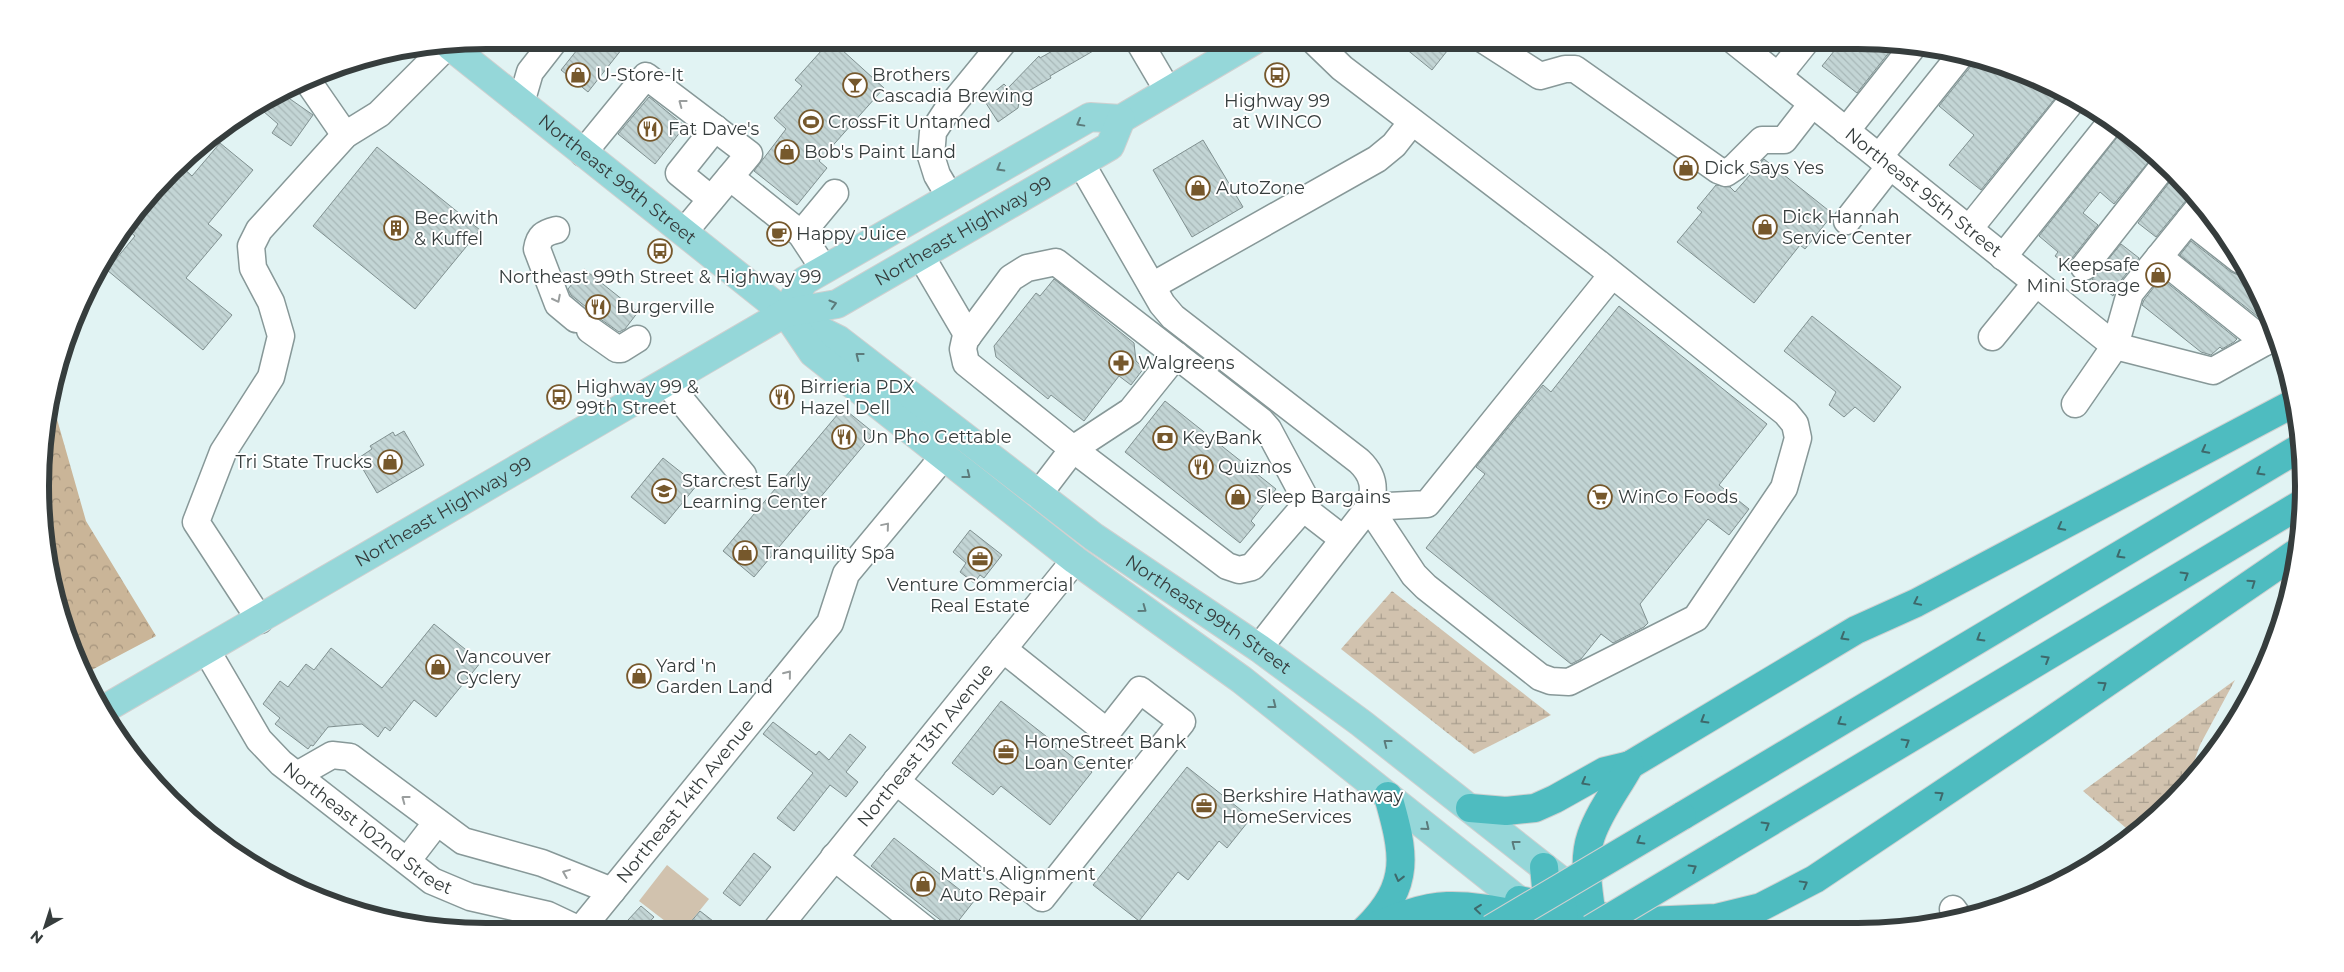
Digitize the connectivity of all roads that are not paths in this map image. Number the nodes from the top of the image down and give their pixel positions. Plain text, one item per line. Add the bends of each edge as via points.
1 (548, 49) edge
2 (998, 49) edge
3 (1144, 49) edge
4 (1240, 49) edge
5 (1322, 49) edge
6 (1498, 49) edge
7 (1744, 49) edge
8 (1800, 49) edge
9 (455, 50) edge
10 (442, 51) edge
11 (1909, 52) edge
12 (1957, 60) edge
13 (1778, 76) junction
14 (311, 86) edge
15 (1168, 91) junction
16 (521, 103) junction
17 (2070, 103) edge
18 (1812, 104) junction
19 (1121, 119) junction
20 (1412, 122) junction
21 (2108, 127) edge
22 (715, 128) junction
23 (1846, 131) junction
24 (345, 135) junction
25 (583, 153) junction
26 (1884, 162) junction
27 (1081, 163) junction
28 (2160, 170) edge
29 (730, 177) junction
30 (836, 193) dead end
31 (950, 197) junction
32 (711, 199) junction
33 (2196, 212) edge
34 (1847, 221) dead end
35 (1969, 229) junction
36 (2212, 229) edge
37 (556, 230) dead end
38 (684, 232) junction
39 (801, 234) junction
40 (921, 256) junction
41 (2003, 257) junction
42 (2159, 257) junction
43 (2084, 267) dead end
44 (824, 269) junction
45 (1612, 275) junction
46 (2036, 282) junction
47 (1152, 286) junction
48 (786, 313) junction
49 (968, 336) junction
50 (1992, 337) dead end
51 (2269, 338) edge
52 (637, 340) dead end
53 (2270, 340) edge
54 (2115, 346) junction
55 (1176, 355) junction
56 (667, 383) junction
57 (2075, 404) dead end
58 (2288, 406) edge
59 (1073, 449) junction
60 (2294, 451) edge
61 (944, 456) junction
62 (743, 475) dead end
63 (1038, 495) junction
64 (1368, 507) junction
65 (1303, 508) junction
66 (2294, 509) edge
67 (1343, 539) junction
68 (2289, 558) edge
69 (1075, 560) junction
70 (260, 620) junction
71 (1254, 645) junction
72 (1003, 649) junction
73 (207, 651) junction
74 (108, 707) edge
75 (1630, 765) junction
76 (297, 776) junction
77 (896, 780) junction
78 (1388, 796) junction
79 (1470, 808) junction
80 (437, 822) junction
81 (834, 857) junction
82 (407, 862) junction
83 (1544, 867) junction
84 (612, 892) junction
85 (1516, 899) joint
86 (1753, 918) edge
87 (1549, 922) edge
88 (1597, 922) edge
89 (567, 923) edge
90 (588, 923) edge
91 (781, 923) edge
92 (917, 923) edge
93 (1372, 923) edge
94 (1384, 923) edge
95 (1501, 923) edge

1 - 16 street via 530,72
2 - 31 street via 933,132 931,156 937,175
3 - 15 street
4 - 15 main road
5 - 20 street
6 - 18 street via 1540,76 1565,69 1575,70 1718,170 1726,172 1735,168 1762,140 1784,140
7 - 13 street, Northeast 95th Street
8 - 13 street
9 - 16 main road, Northeast 99th Street
10 - 24 street via 379,114
11 - 23 street
12 - 26 street
13 - 18 street, Northeast 95th Street
14 - 24 street
15 - 19 main road
16 - 25 main road, Northeast 99th Street
17 - 35 street
18 - 23 street, Northeast 95th Street
19 - 27 main road, Northeast Highway 99 via 1110,146
19 -> 31 main road, Northeast Highway 99 via 1090,117
20 - 45 street
20 - 47 street via 1394,145 1377,159
21 - 41 street
22 -> 25 street via 646,76
22 - 29 street via 749,154
22 - 32 street via 679,173
23 - 26 street, Northeast 95th Street
24 - 70 street via 259,230 251,246 254,268 271,302 281,336 271,377 223,452 196,522
25 - 38 main road, Northeast 99th Street
26 - 34 street
26 - 35 street, Northeast 95th Street
27 - 40 main road, Northeast Highway 99
27 - 47 street
28 - 43 street
29 - 32 street
29 - 39 street
30 - 39 street
31 - 44 main road, Northeast Highway 99
32 - 38 street
33 - 36 street
33 - 42 street
35 - 41 street, Northeast 95th Street
37 -> 52 street via 545,233 538,240 537,249 558,304 617,349
38 - 48 main road, Northeast 99th Street
39 - 44 street
48 -> 40 main road, Northeast Highway 99 via 837,304
40 - 49 street
41 - 46 street, Northeast 95th Street
42 - 51 street
42 - 54 street via 2130,293
44 - 48 main road, Northeast Highway 99 via 804,281
45 - 64 street via 1427,504
45 - 64 street via 1786,413 1798,433 1797,448 1784,488 1696,618 1575,680 1546,680 1414,575
46 - 50 street
46 - 54 street, Northeast 95th Street
47 - 64 street via 1173,317 1364,466 1373,485
48 - 56 main road, Northeast Highway 99
48 - 61 main road, Northeast 99th Street via 813,353
63 -> 48 main road, Northeast 99th Street via 839,340
49 - 55 street via 1011,278 1027,268 1056,262
49 - 59 street via 963,349 969,366
53 - 54 street via 2213,371
54 - 57 street
55 - 59 street via 1131,411
55 - 65 street via 1264,424 1306,500
56 - 62 street
56 - 70 main road, Northeast Highway 99
58 -> 75 highway via 1916,603 1856,630
59 - 63 street
59 - 65 street via 1235,570 1246,570 1255,565
60 -> 95 highway, bridge
61 -> 69 main road, Northeast 99th Street
84 -> 61 street, Northeast 14th Avenue via 830,623 846,574
63 - 71 main road, Northeast 99th Street via 1094,537
64 - 67 street
65 - 67 street
88 -> 66 highway, bridge
67 - 71 street
86 -> 68 highway via 2036,731
69 - 71 main road via 1106,562 1194,624
69 - 72 street, Northeast 13th Avenue
69 -> 78 main road, Northeast 99th Street via 1242,680
70 - 73 main road, Northeast Highway 99
79 -> 71 main road, Northeast 99th Street
72 - 77 street, Northeast 13th Avenue
72 - 77 street via 1107,732 1140,690 1182,722 1042,898
73 - 74 main road, Northeast Highway 99
73 - 76 street, Northeast 102nd Street via 259,740
75 -> 79 highway via 1605,771 1535,808 1506,812
75 - 88 highway via 1600,814 1590,838 1587,870
80 -> 76 street via 350,757 332,755
76 - 82 street, Northeast 102nd Street
77 - 81 street, Northeast 13th Avenue
78 -> 85 main road, Northeast 99th Street
78 -> 93 highway via 1397,830 1400,875 1392,897
83 -> 79 main road, Northeast 99th Street
80 - 82 street
84 -> 80 street via 542,864 462,841
81 - 91 street, Northeast 13th Avenue
81 - 92 street
82 - 89 street, Northeast 102nd Street via 432,881 470,897 548,915
83 - 87 highway
83 - 88 main road, Northeast 99th Street
84 - 90 street, Northeast 14th Avenue
85 - 87 highway
86 - 88 highway
87 - 88 highway
87 -> 94 highway via 1505,912 1447,906 1425,909

